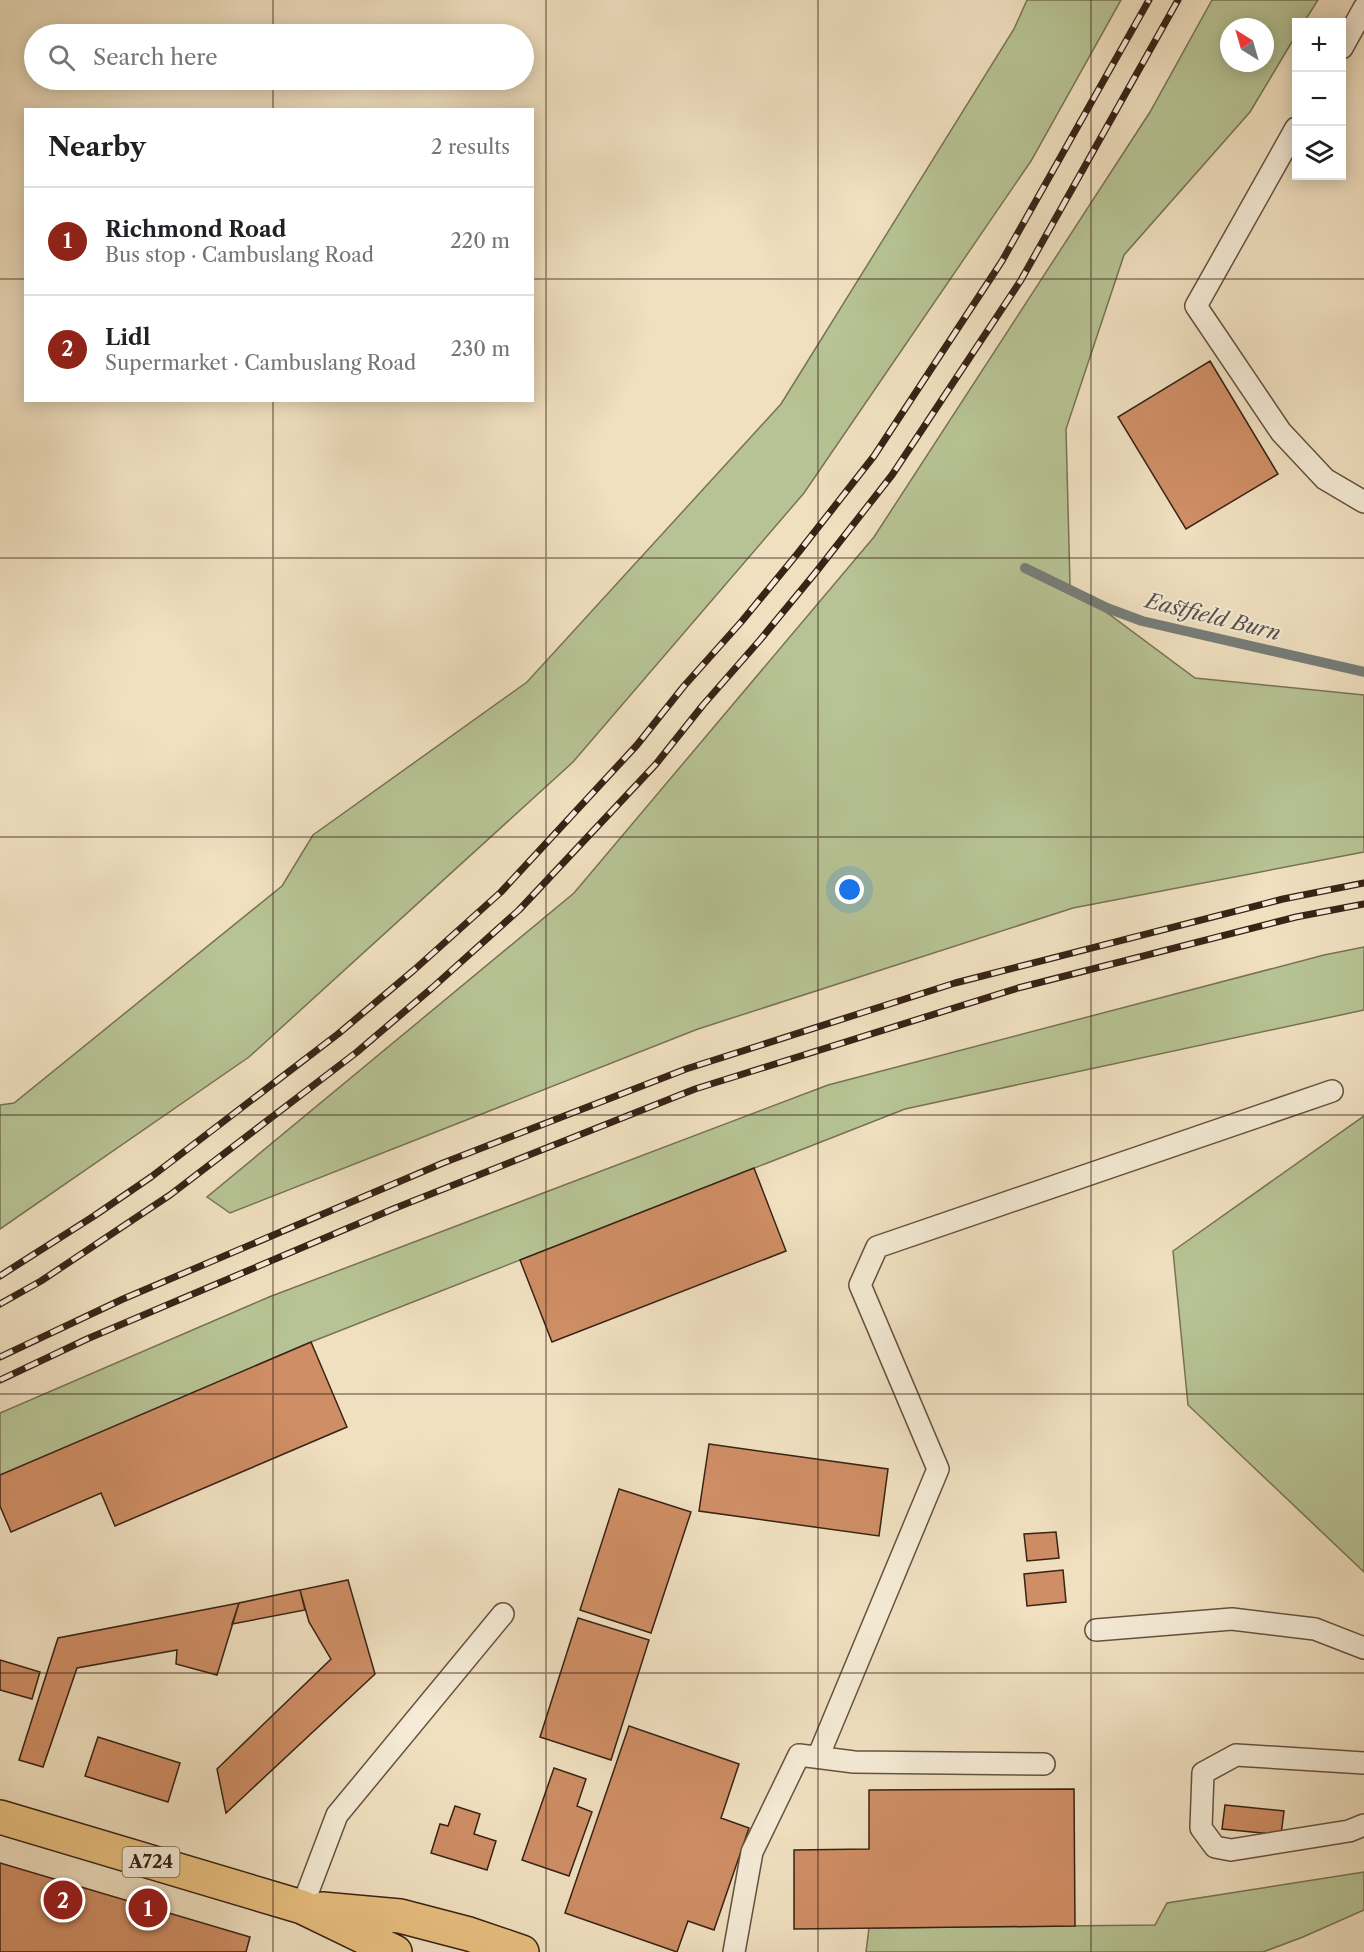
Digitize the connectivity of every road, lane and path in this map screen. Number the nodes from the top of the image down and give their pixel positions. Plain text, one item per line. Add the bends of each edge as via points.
1 (1364, 8) edge
2 (1346, 39) edge
3 (1292, 135) edge
4 (1364, 502) edge
5 (1332, 1091) dead end
6 (503, 1614) dead end
7 (1096, 1630) dead end
8 (1364, 1648) edge
9 (818, 1757) junction
10 (1364, 1763) edge
11 (1044, 1764) dead end
12 (0, 1817) edge
13 (1364, 1824) edge
14 (302, 1907) junction
15 (395, 1952) edge
16 (522, 1952) edge
17 (734, 1952) edge

1 - 2 lane
3 - 4 lane via 1196,306 1281,432 1325,479
5 - 9 lane via 877,1247 860,1285 938,1469
6 - 14 lane via 338,1815
7 - 8 lane via 1232,1619 1315,1629
9 - 11 lane via 854,1762
9 - 17 lane via 799,1755 752,1852
10 - 13 lane via 1236,1755 1203,1773 1201,1828 1215,1847 1232,1850 1349,1831
12 - 14 main road, A724
14 - 15 main road, A724
14 - 16 main road, A724 via 400,1916

